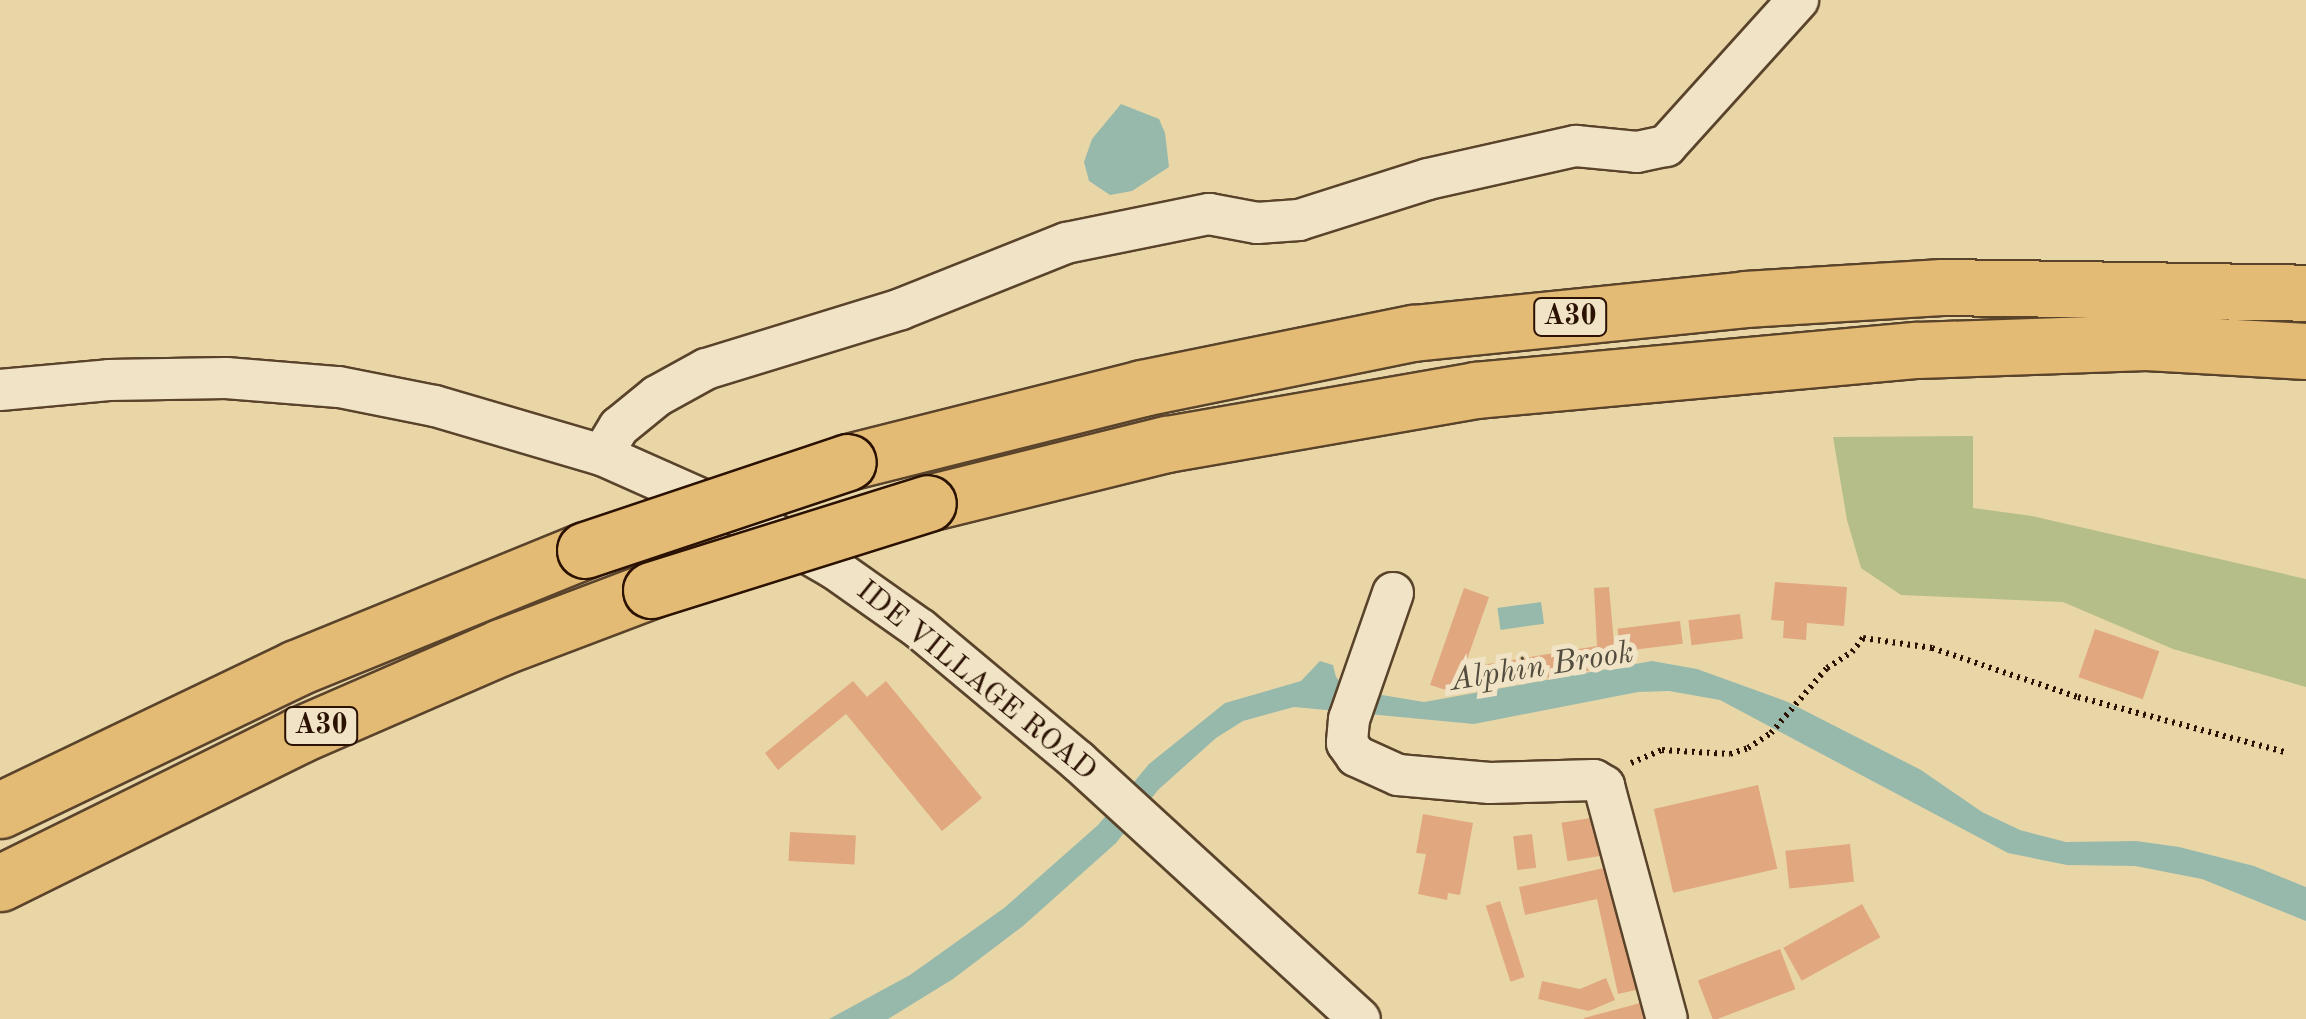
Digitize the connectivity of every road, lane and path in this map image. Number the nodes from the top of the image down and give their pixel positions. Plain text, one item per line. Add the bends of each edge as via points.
1 (1798, 0) edge
2 (2306, 293) edge
3 (2306, 350) edge
4 (0, 390) edge
5 (602, 455) junction
6 (1394, 593) dead end
7 (2288, 753) dead end
8 (1604, 786) junction
9 (0, 810) edge
10 (0, 883) edge
11 (1360, 1019) edge
12 (1667, 1019) edge

1 - 5 street via 1666,146 1637,152 1576,146 1428,179 1299,220 1258,223 1209,214 1066,243 902,309 706,369 656,396 619,427
2 - 9 highway, A30, bridge via 1942,287 1744,299 1413,333 1142,388 848,462 585,550 296,668
3 - 10 highway, A30, bridge via 2146,342 1918,350 1475,390 1167,444 928,503 651,590 501,646 299,735
4 - 5 street, IDE VILLAGE ROAD via 226,378 340,388 435,406
5 - 11 street, IDE VILLAGE ROAD via 757,524 920,629 1078,761
6 - 8 street via 1354,703 1348,744 1356,756 1398,775 1490,784 1594,780
7 - 8 path via 2078,697 1932,648 1862,638 1771,734 1730,754 1662,750 1638,756
8 - 12 street

